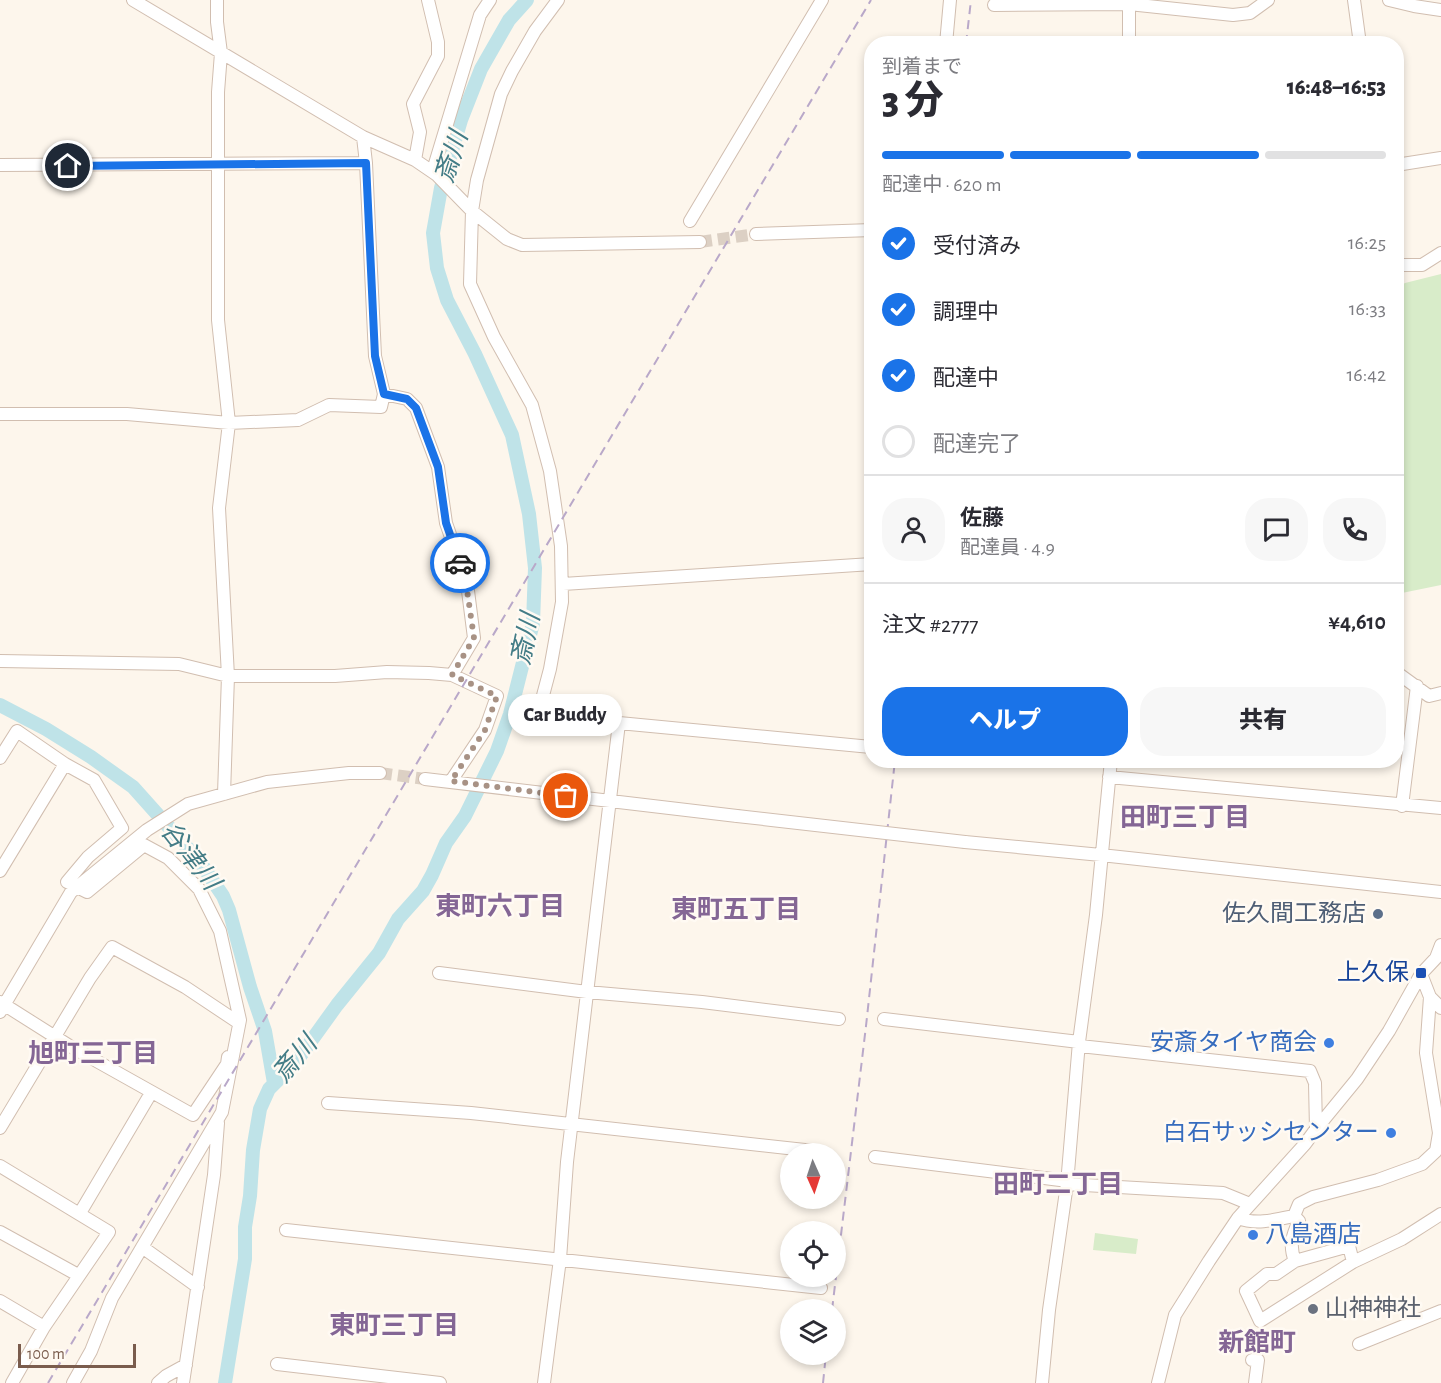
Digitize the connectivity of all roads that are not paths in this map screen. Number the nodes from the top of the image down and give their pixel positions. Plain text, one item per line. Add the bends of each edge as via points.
1 (133, 0) edge
2 (217, 0) edge
3 (428, 0) edge
4 (490, 0) edge
5 (558, 0) edge
6 (822, 0) edge
7 (950, 0) edge
8 (1268, 0) edge
9 (1354, 0) edge
10 (1389, 0) edge
11 (1129, 2) edge
12 (994, 5) dead end
13 (1441, 10) edge
14 (947, 36) edge
15 (1129, 36) edge
16 (1359, 36) edge
17 (221, 53) junction
18 (363, 137) junction
19 (1441, 158) edge
20 (415, 159) junction
21 (366, 163) junction
22 (219, 164) junction
23 (1404, 164) edge
24 (0, 165) edge
25 (437, 175) junction
26 (471, 209) junction
27 (690, 221) dead end
28 (864, 231) edge
29 (756, 234) tunnel mouth
30 (700, 242) tunnel mouth
31 (1441, 253) edge
32 (1404, 265) edge
33 (384, 394) junction
34 (0, 414) edge
35 (229, 423) junction
36 (864, 565) edge
37 (563, 584) junction
38 (0, 661) edge
39 (452, 675) junction
40 (228, 676) junction
41 (1404, 677) edge
42 (1417, 686) junction
43 (1441, 693) edge
44 (619, 723) junction
45 (864, 746) edge
46 (0, 758) edge
47 (65, 764) junction
48 (1110, 768) edge
49 (380, 773) tunnel mouth
50 (1109, 777) junction
51 (425, 778) tunnel mouth
52 (453, 782) junction
53 (224, 794) junction
54 (610, 802) junction
55 (1402, 806) junction
56 (1441, 808) edge
57 (1101, 855) junction
58 (0, 871) edge
59 (77, 888) junction
60 (1441, 892) edge
61 (1441, 945) edge
62 (1439, 957) edge
63 (439, 973) dead end
64 (1421, 974) junction
65 (587, 992) junction
66 (1430, 997) junction
67 (2, 1006) edge
68 (1441, 1008) edge
69 (839, 1019) dead end
70 (884, 1019) dead end
71 (238, 1020) junction
72 (55, 1036) junction
73 (1079, 1044) junction
74 (151, 1093) junction
75 (328, 1103) dead end
76 (218, 1119) junction
77 (573, 1125) junction
78 (0, 1128) edge
79 (1316, 1129) junction
80 (780, 1147) edge
81 (875, 1157) dead end
82 (0, 1166) edge
83 (1068, 1183) junction
84 (1250, 1204) junction
85 (80, 1213) junction
86 (1441, 1214) edge
87 (1294, 1216) junction
88 (1238, 1218) junction
89 (286, 1230) dead end
90 (0, 1232) edge
91 (142, 1246) junction
92 (560, 1259) junction
93 (1295, 1261) junction
94 (1353, 1262) junction
95 (78, 1275) junction
96 (198, 1287) junction
97 (821, 1288) dead end
98 (0, 1301) edge
99 (1441, 1311) edge
100 (45, 1327) junction
101 (1359, 1344) dead end
102 (1252, 1360) dead end
103 (277, 1364) dead end
104 (186, 1365) junction
105 (12, 1383) edge
106 (73, 1383) edge
107 (158, 1383) edge
108 (183, 1383) edge
109 (440, 1383) edge
110 (544, 1383) edge
111 (1042, 1383) edge
112 (1158, 1383) edge
113 (1255, 1383) edge

1 - 17 street
2 - 17 street
3 - 20 street via 439,50 412,104 420,132
4 - 25 street via 480,15 434,167
5 - 26 street via 535,31 501,94
6 - 27 street
7 - 14 street
8 - 11 street via 1250,13 1233,15
9 - 16 street
10 - 13 street
11 - 12 street
11 - 15 street
17 - 18 street
17 - 22 street
18 - 20 street
18 - 21 street
19 - 23 street
20 - 25 street
21 - 22 street
21 - 33 street via 375,356
22 - 24 street
22 - 35 street via 218,320
25 - 26 street
26 - 30 street via 507,239 522,245
26 - 37 street via 470,284 532,405 550,471
28 - 29 street
31 - 32 street via 1422,265
33 - 35 street via 381,407 329,405 298,420
33 - 39 street via 407,399 416,408 438,467 446,523 466,583 474,638
34 - 35 street via 126,414
35 - 40 street via 219,508
36 - 37 street
37 - 44 street via 541,703
38 - 40 street via 180,664
39 - 40 street via 387,672
39 - 52 street via 497,696 485,730
40 - 53 street
41 - 42 street
42 - 43 street via 1429,696
42 - 55 street
44 - 45 street
44 - 54 street
46 - 47 street via 17,731
47 - 58 street
47 - 59 street via 94,780 122,828 88,857 67,882
48 - 50 street
49 - 53 street via 350,772 267,782
50 - 55 street
50 - 57 street
51 - 52 street
52 - 54 street
53 - 59 street via 188,804 147,830
54 - 57 street, bridge
54 - 65 street
55 - 56 street
57 - 60 street
57 - 73 street
59 - 67 street
59 - 71 street via 87,892 144,845 168,858 199,889 211,911 226,953
61 - 62 street
62 - 64 street
63 - 65 street
64 - 66 street
64 - 79 street via 1357,1079
65 - 69 street
65 - 77 street
66 - 68 street
66 - 87 street via 1426,1053 1439,1133 1436,1151 1422,1164 1407,1170 1313,1197 1299,1204
67 - 72 street
70 - 73 street
71 - 72 street via 112,947
71 - 74 street via 227,1064 193,1115
71 - 76 street
72 - 74 street
72 - 78 street
73 - 79 street via 1310,1071 1315,1083
73 - 83 street
74 - 85 street
75 - 77 street
76 - 91 street
76 - 96 street
77 - 80 street
77 - 92 street
79 - 84 street
81 - 83 street
82 - 85 street
83 - 84 street via 1223,1192
83 - 111 street
84 - 88 street
85 - 95 street via 109,1232
86 - 94 street via 1402,1239
87 - 88 street via 1265,1222
87 - 93 street via 1299,1221 1290,1250
88 - 112 street via 1175,1315
89 - 92 street
90 - 95 street
91 - 96 street
91 - 106 street via 112,1298 91,1351
92 - 97 street
92 - 110 street
93 - 94 street via 1349,1246
93 - 94 street via 1276,1275 1267,1274 1246,1291 1260,1321
95 - 100 street
96 - 104 street
98 - 100 street
99 - 101 street
100 - 105 street
102 - 113 street via 1257,1359
103 - 109 street
104 - 107 street
104 - 108 street

